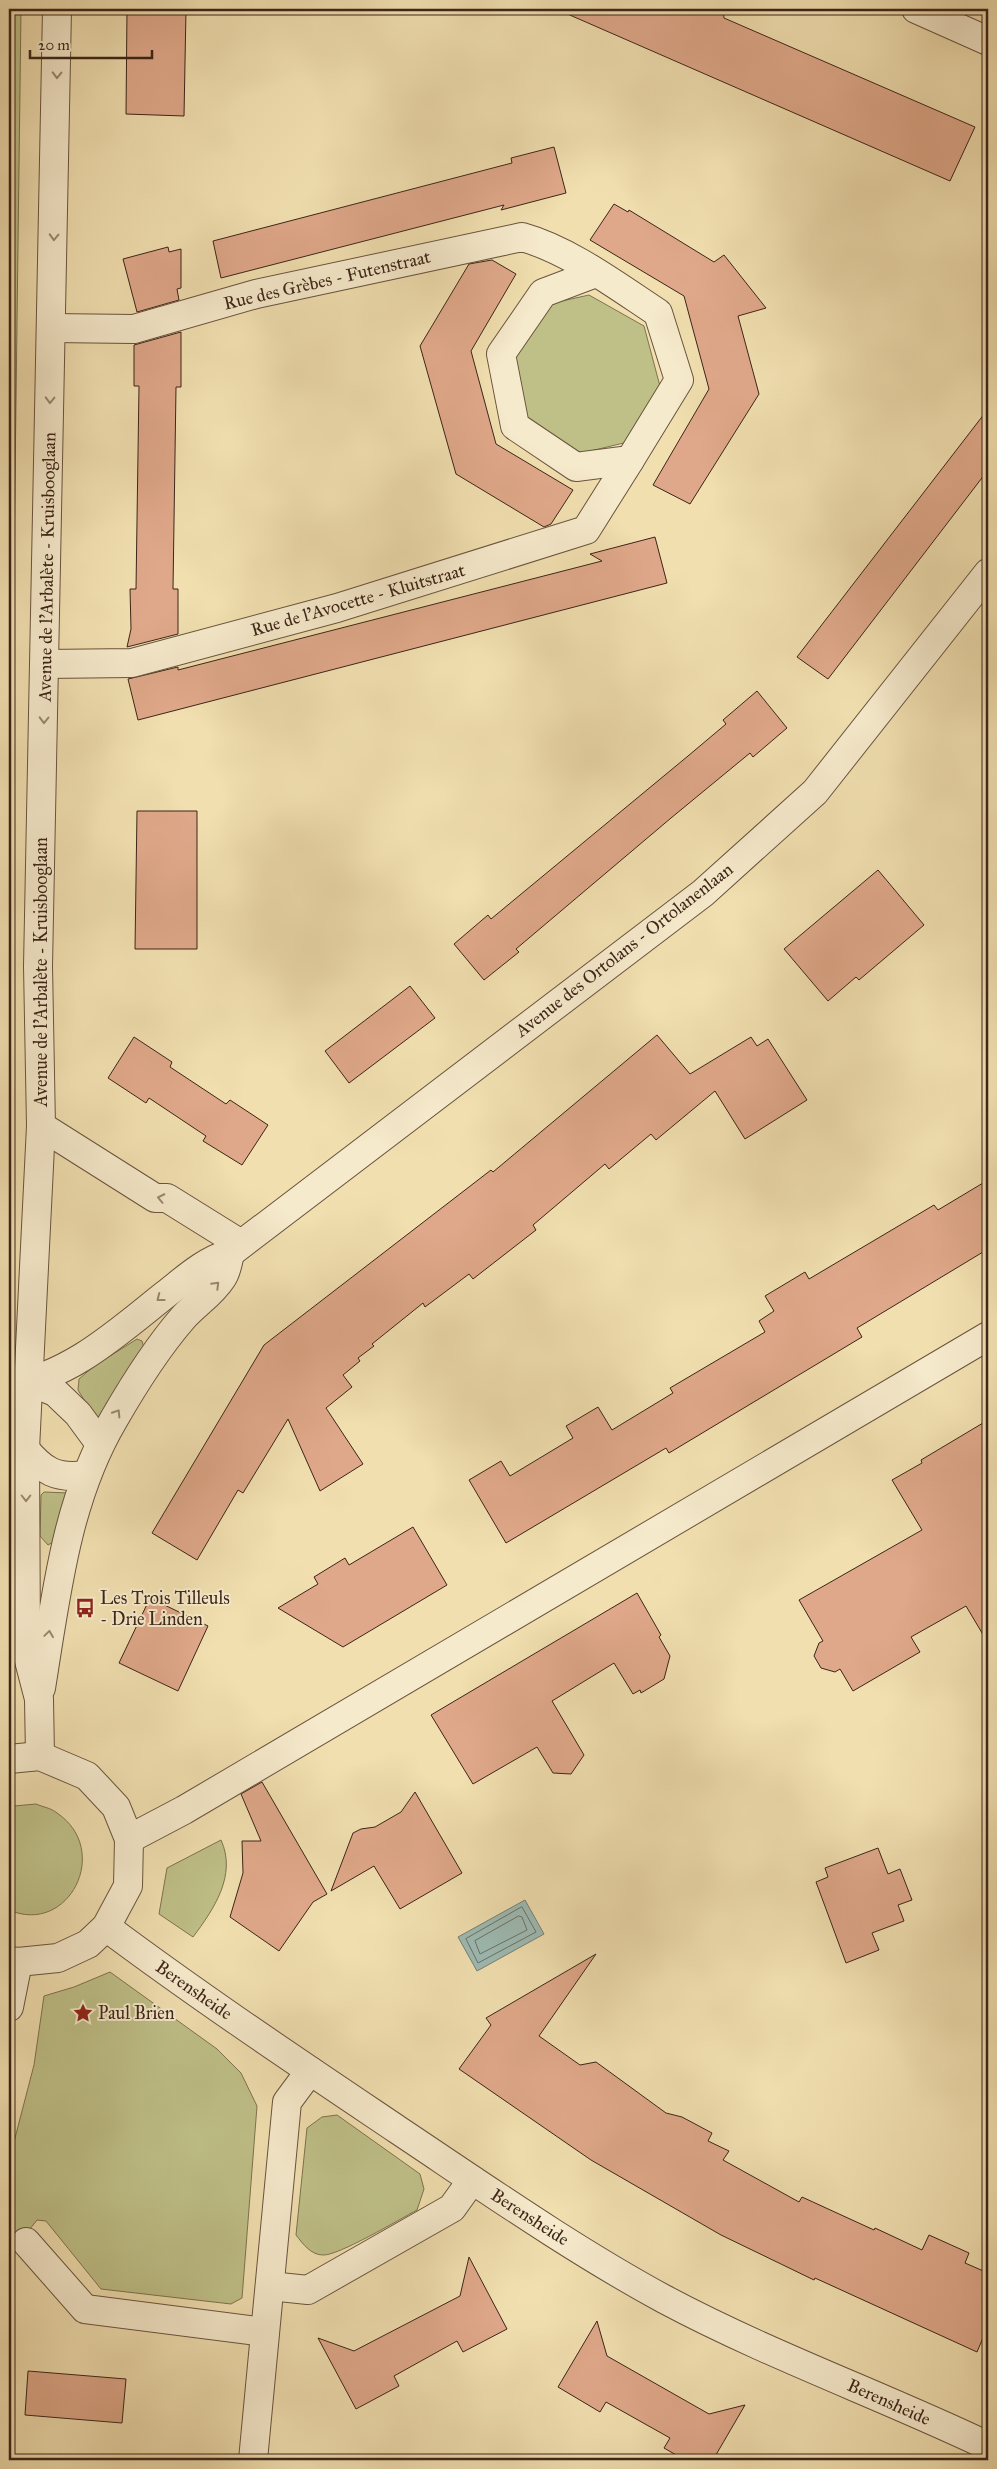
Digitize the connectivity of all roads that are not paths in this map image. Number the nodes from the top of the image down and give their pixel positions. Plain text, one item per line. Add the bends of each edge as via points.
1 (57, 9) edge
2 (916, 9) edge
3 (988, 41) edge
4 (596, 273) junction
5 (51, 328) junction
6 (630, 460) junction
7 (988, 573) edge
8 (46, 664) junction
9 (41, 1126) junction
10 (235, 1249) junction
11 (988, 1336) edge
12 (20, 1384) edge
13 (100, 1444) junction
14 (26, 1449) junction
15 (85, 1475) junction
16 (39, 1699) junction
17 (40, 1756) junction
18 (9, 1759) edge
19 (129, 1840) junction
20 (106, 1927) junction
21 (13, 1961) edge
22 (9, 2007) edge
23 (310, 2071) junction
24 (472, 2180) junction
25 (26, 2242) dead end
26 (270, 2286) junction
27 (265, 2332) junction
28 (978, 2449) edge
29 (253, 2460) edge

1 -> 5 street, Avenue de l'Arbalète - Kruisbooglaan
2 - 3 street
4 - 5 street, Rue des Grèbes - Futenstraat via 536,241 522,237 256,294 134,329
4 - 6 street, Rue des Grèbes - Futenstraat via 658,313 679,380
4 - 6 street via 543,293 502,354 503,363 515,426 576,467
5 -> 8 street, Avenue de l'Arbalète - Kruisbooglaan
6 - 8 street, Rue de l'Avocette - Kluitstraat via 586,530 337,608 132,663
7 - 10 street, Avenue des Ortolans - Ortolanenlaan via 815,792 703,893
8 -> 9 street, Avenue de l'Arbalète - Kruisbooglaan via 38,966
10 -> 9 street, Avenue de l'Arbalète - Kruisbooglaan via 167,1198 156,1198
9 - 12 street, Avenue de l'Arbalète - Kruisbooglaan
10 -> 12 street, Avenue des Ortolans - Ortolanenlaan via 207,1262 78,1360
13 -> 10 street via 132,1390 182,1319 223,1278
11 - 19 street
12 - 13 street via 56,1392 78,1414
12 - 14 street, Avenue de l'Arbalète - Kruisbooglaan
13 - 15 street
14 - 15 street via 39,1466 56,1474
14 -> 16 street, Avenue de l'Arbalète - Kruisbooglaan via 26,1650
16 -> 15 street via 55,1599
16 - 17 street, Avenue de l'Arbalète - Kruisbooglaan
17 - 18 street
17 - 19 street via 87,1776 116,1807
19 - 20 street via 128,1886
20 - 21 street via 88,1944 58,1958
20 - 23 street, Berensheide
21 - 22 street
23 - 24 street, Berensheide
23 - 26 street via 288,2102
24 - 26 street via 452,2208 308,2290
24 - 28 street, Berensheide via 664,2299
25 - 27 street via 86,2309
26 - 27 street
27 - 29 street

